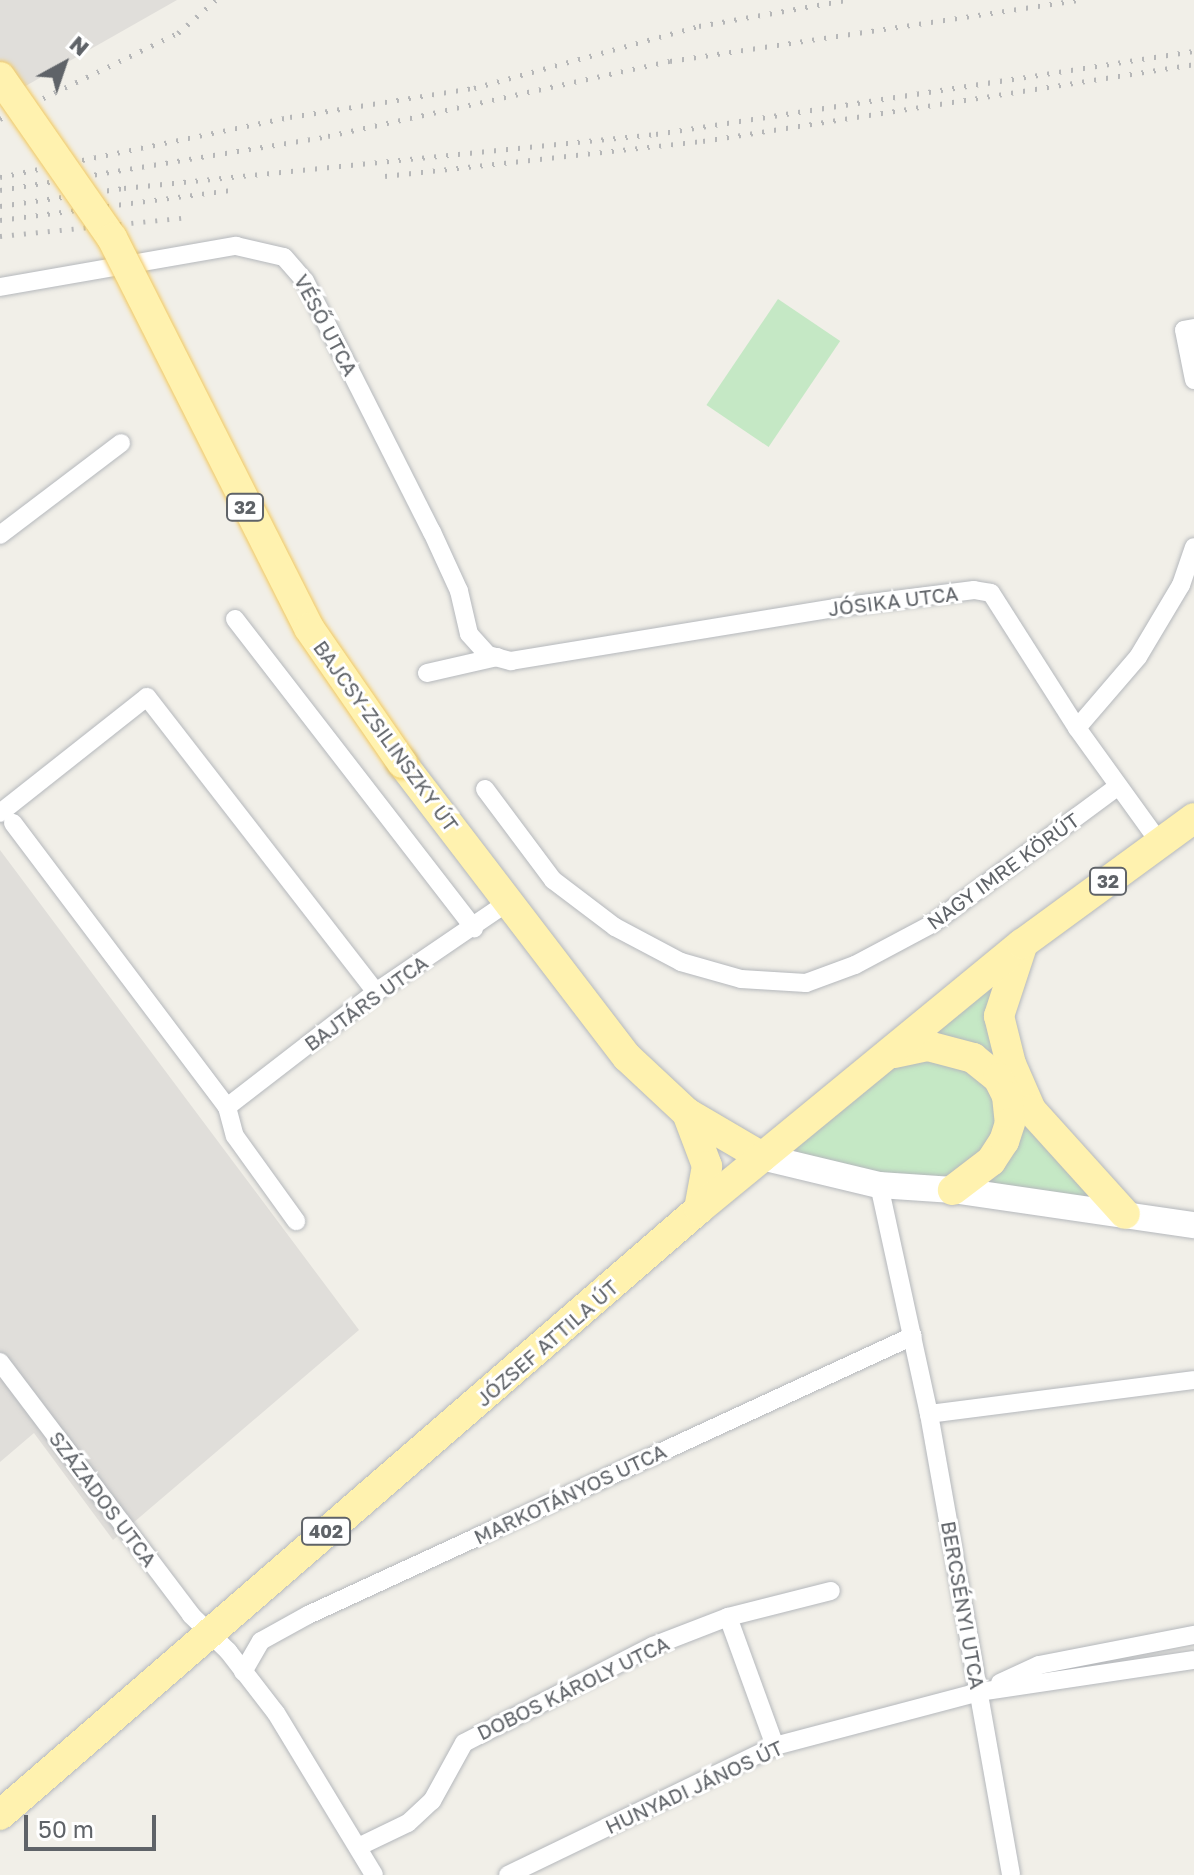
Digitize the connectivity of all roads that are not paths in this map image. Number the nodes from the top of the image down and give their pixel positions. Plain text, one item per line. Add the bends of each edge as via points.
1 (0, 77) edge
2 (0, 287) edge
3 (1194, 328) edge
4 (1194, 380) edge
5 (121, 443) dead end
6 (0, 535) edge
7 (1194, 547) edge
8 (235, 619) dead end
9 (492, 656) junction
10 (427, 673) dead end
11 (1077, 728) junction
12 (1117, 787) junction
13 (485, 789) dead end
14 (7, 818) edge
15 (1194, 818) edge
16 (1160, 843) junction
17 (508, 902) junction
18 (474, 928) junction
19 (1022, 944) junction
20 (376, 992) junction
21 (892, 1053) junction
22 (227, 1107) junction
23 (687, 1113) junction
24 (762, 1157) junction
25 (879, 1185) junction
26 (953, 1190) junction
27 (699, 1209) junction
28 (1125, 1214) junction
29 (296, 1221) dead end
30 (1194, 1225) edge
31 (913, 1336) junction
32 (0, 1362) edge
33 (1194, 1380) edge
34 (929, 1414) junction
35 (831, 1591) dead end
36 (728, 1617) junction
37 (209, 1632) junction
38 (1194, 1635) edge
39 (1194, 1660) edge
40 (243, 1672) junction
41 (979, 1692) junction
42 (775, 1746) junction
43 (0, 1815) edge
44 (358, 1847) junction
45 (374, 1875) edge
46 (508, 1875) edge
47 (1011, 1875) edge

1 - 17 main road, BAJCSY-ZSILINSZKY ÚT / 32, bridge via 112,238 309,628 402,763
2 - 9 street, VÉSŐ UTCA via 236,246 284,257 305,281 437,544 459,591 469,634
3 - 4 street via 1184,330
5 - 6 street
7 - 11 street via 1181,585 1138,657
8 - 18 street
9 - 10 street, JÓSIKA UTCA
9 - 11 street, JÓSIKA UTCA via 511,661 974,590 991,593
11 - 12 street, JÓSIKA UTCA
12 - 13 street, NAGY IMRE KÖRÚT via 932,924 855,965 806,983 741,979 681,962 615,927 553,880
12 - 16 street, JÓSIKA UTCA
14 - 20 street via 147,697
14 - 22 street
15 - 16 main road, 32
16 - 19 main road, 32
17 - 18 street, BAJTÁRS UTCA
17 - 23 main road, BAJCSY-ZSILINSZKY ÚT / 32 via 627,1057
18 - 20 street, BAJTÁRS UTCA
19 - 21 main road, 32
19 - 28 main road via 999,1016 1011,1064 1031,1110
20 - 22 street, BAJTÁRS UTCA
21 - 24 main road, 32
21 - 26 main road via 928,1046 973,1058 998,1078 1007,1096 1010,1123 1004,1141 991,1161
22 - 29 street via 235,1136
23 - 24 main road, BAJCSY-ZSILINSZKY ÚT / 32
23 - 27 main road via 707,1166
24 - 25 street
24 - 27 main road, JÓZSEF ATTILA ÚT / 402
25 - 26 street
25 - 31 street, BERCSÉNYI UTCA
26 - 28 street
27 - 37 main road, JÓZSEF ATTILA ÚT / 402
28 - 30 street
31 - 34 street, BERCSÉNYI UTCA
31 - 40 street, MARKOTÁNYOS UTCA via 308,1615 261,1641
32 - 37 street, SZÁZADOS UTCA via 183,1605
33 - 34 street
34 - 41 street, BERCSÉNYI UTCA
35 - 36 street, DOBOS KÁROLY UTCA
36 - 42 street
36 - 44 street, DOBOS KÁROLY UTCA via 653,1646 464,1743 432,1801 408,1823
37 - 40 street, SZÁZADOS UTCA
37 - 43 main road, JÓZSEF ATTILA ÚT / 402
38 - 41 street, HUNYADI JÁNOS ÚT via 1039,1665
39 - 41 street, HUNYADI JÁNOS ÚT
40 - 44 street, SZÁZADOS UTCA via 308,1759
41 - 42 street, HUNYADI JÁNOS ÚT
41 - 47 street, BERCSÉNYI UTCA
42 - 46 street, HUNYADI JÁNOS ÚT
44 - 45 street, SZÁZADOS UTCA

